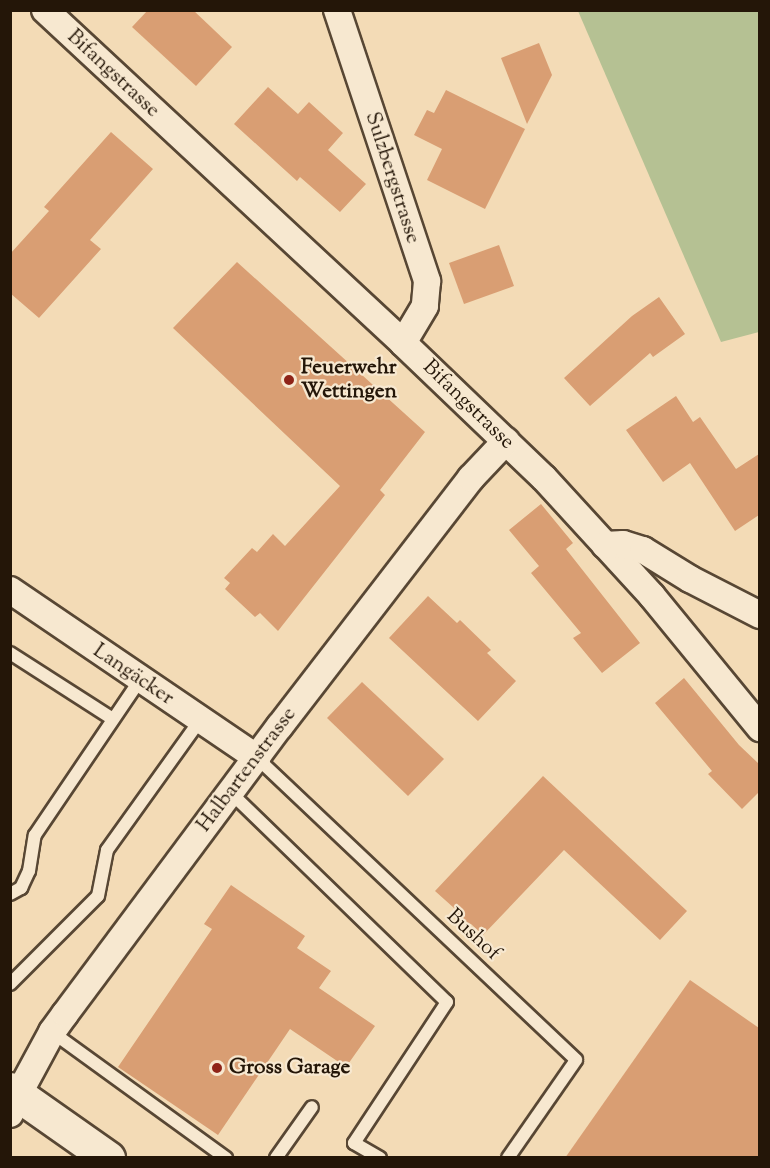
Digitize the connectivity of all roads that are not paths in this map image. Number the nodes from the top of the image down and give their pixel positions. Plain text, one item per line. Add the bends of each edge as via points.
1 (45, 10) edge
2 (337, 10) edge
3 (403, 343) junction
4 (506, 441) junction
5 (605, 545) junction
6 (10, 590) edge
7 (759, 615) edge
8 (10, 652) edge
9 (140, 680) junction
10 (113, 719) junction
11 (200, 720) junction
12 (759, 728) edge
13 (257, 758) junction
14 (230, 792) junction
15 (10, 894) edge
16 (10, 984) edge
17 (52, 1032) junction
18 (13, 1099) edge
19 (312, 1107) dead end
20 (108, 1158) edge
21 (226, 1158) edge
22 (276, 1158) edge
23 (380, 1158) edge
24 (508, 1158) edge

1 - 3 street, Bifangstrasse
2 - 3 street, Sulzbergstrasse via 427,281 425,306
3 - 4 street, Bifangstrasse
4 - 5 street, Bifangstrasse
4 - 13 street, Halbartenstrasse via 471,478
5 - 7 street via 623,544 643,550
5 - 12 street, Bifangstrasse via 652,596
6 - 9 street, Langäcker
8 - 10 lane
9 - 10 lane
9 - 11 street, Langäcker
10 - 15 lane via 35,835 29,872 21,888
11 - 13 street, Langäcker
11 - 16 lane via 107,850 98,896
13 - 14 street, Halbartenstrasse
13 - 24 lane, Bushof via 576,1060
14 - 17 street, Halbartenstrasse
14 - 23 lane via 447,1002 354,1143
17 - 18 street, Halbartenstrasse
17 - 21 lane
18 - 20 main road
19 - 22 lane

